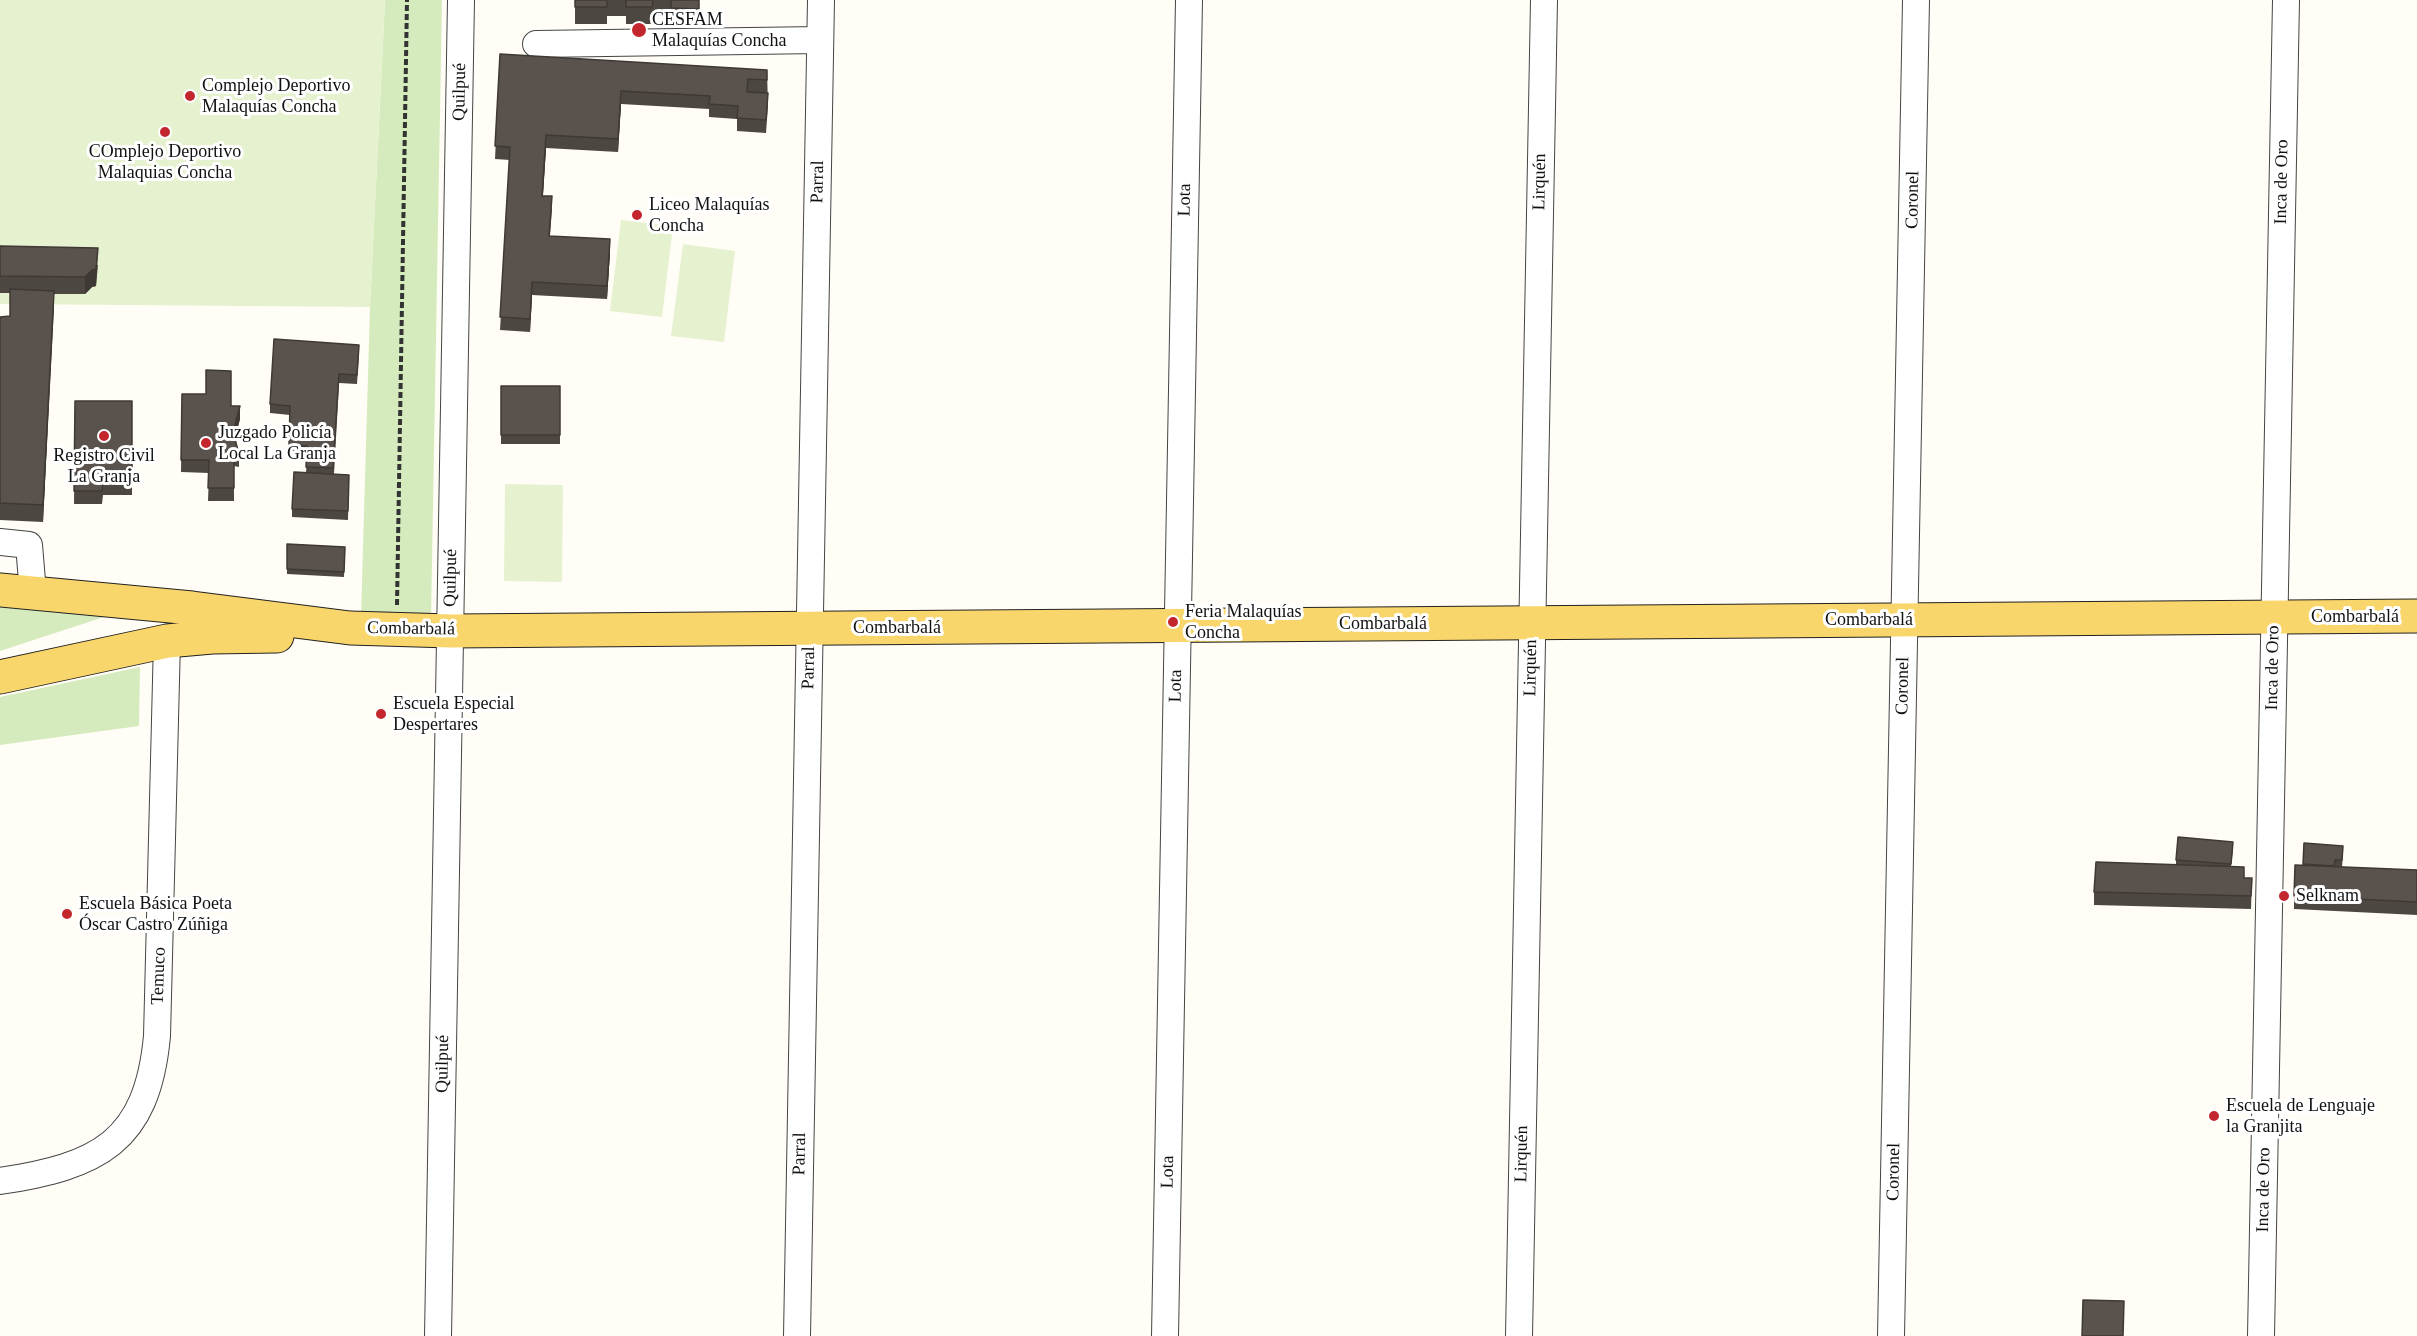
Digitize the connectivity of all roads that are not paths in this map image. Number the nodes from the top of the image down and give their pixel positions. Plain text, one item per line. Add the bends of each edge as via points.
1 (461, 0) edge
2 (821, 0) edge
3 (1189, 0) edge
4 (1544, 0) edge
5 (1916, 0) edge
6 (2286, 0) edge
7 (820, 40) junction
8 (537, 44) dead end
9 (0, 542) edge
10 (0, 590) edge
11 (33, 594) junction
12 (126, 603) junction
13 (2417, 616) edge
14 (2274, 617) junction
15 (1904, 620) junction
16 (1532, 623) junction
17 (1178, 626) junction
18 (350, 628) junction
19 (810, 628) junction
20 (450, 631) junction
21 (168, 641) junction
22 (124, 650) junction
23 (0, 677) edge
24 (0, 1181) edge
25 (438, 1336) edge
26 (796, 1336) edge
27 (1165, 1336) edge
28 (1519, 1336) edge
29 (1891, 1336) edge
30 (2261, 1336) edge

1 - 20 street, Quilpué
2 - 7 street, Parral
3 - 17 street, Lota
4 - 16 street, Lirquén
5 - 15 street, Coronel
6 - 14 street, Inca de Oro
7 - 8 street
7 - 19 street, Parral
9 - 11 street via 29,545
10 - 11 main road, Combarbalá
11 - 12 main road, Combarbalá
12 - 18 main road, Combarbalá
12 - 22 main road via 135,623 132,640
13 - 14 main road, Combarbalá
14 - 15 main road, Combarbalá
14 - 30 street, Inca de Oro
15 - 16 main road, Combarbalá
15 - 29 street, Coronel
16 - 17 main road, Combarbalá
16 - 28 street, Lirquén
17 - 19 main road, Combarbalá
17 - 27 street, Lota
18 - 20 main road, Combarbalá
18 - 21 main road, Combarbalá via 300,635
19 - 20 main road, Combarbalá
19 - 26 street, Parral
20 - 25 street, Quilpué
21 - 22 main road, Combarbalá
21 - 24 street, Temuco via 157,1028 146,1093 128,1125 84,1161 56,1171
22 - 23 main road, Combarbalá

